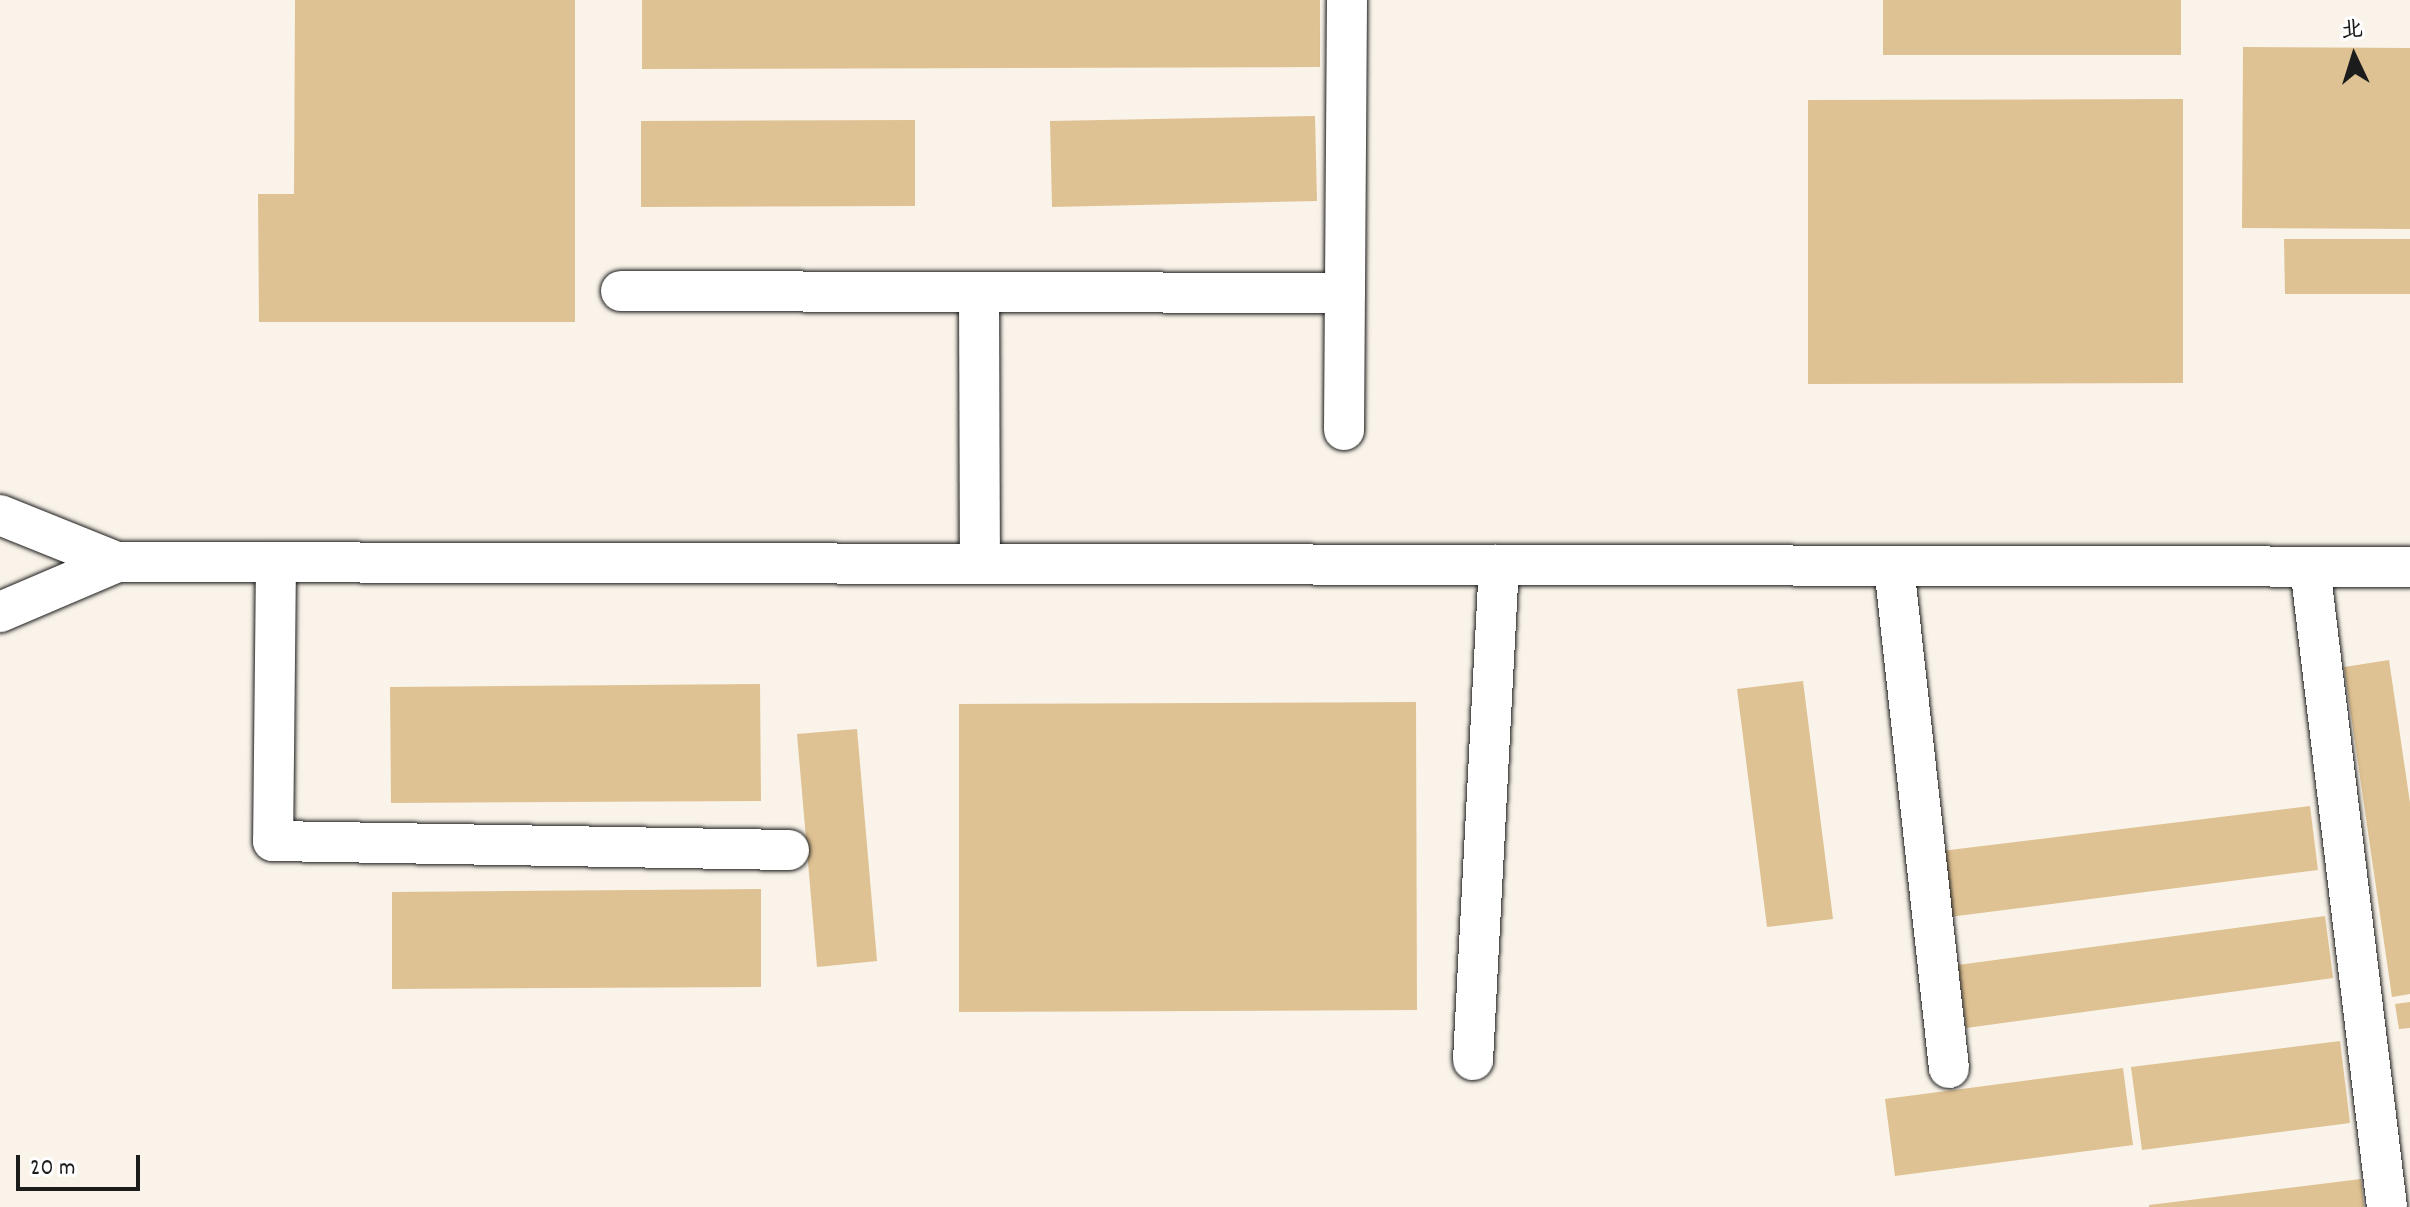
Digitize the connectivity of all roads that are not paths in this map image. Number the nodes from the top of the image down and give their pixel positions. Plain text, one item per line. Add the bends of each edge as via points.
1 (1347, 0) edge
2 (621, 291) dead end
3 (979, 292) junction
4 (1345, 293) junction
5 (1344, 430) dead end
6 (0, 515) edge
7 (117, 562) junction
8 (276, 562) junction
9 (980, 564) junction
10 (1499, 565) junction
11 (1894, 566) junction
12 (2310, 567) junction
13 (2410, 567) edge
14 (0, 612) edge
15 (789, 850) dead end
16 (1473, 1060) dead end
17 (1949, 1068) dead end
18 (2387, 1207) edge

1 - 4 street
2 - 3 street
3 - 4 street
3 - 9 street
4 - 5 street
6 - 7 street
7 - 8 street
7 - 14 street
8 - 9 street
8 - 15 street via 273,841
9 - 10 street
10 - 11 street
10 - 16 street
11 - 12 street
11 - 17 street
12 - 13 street
12 - 18 street

